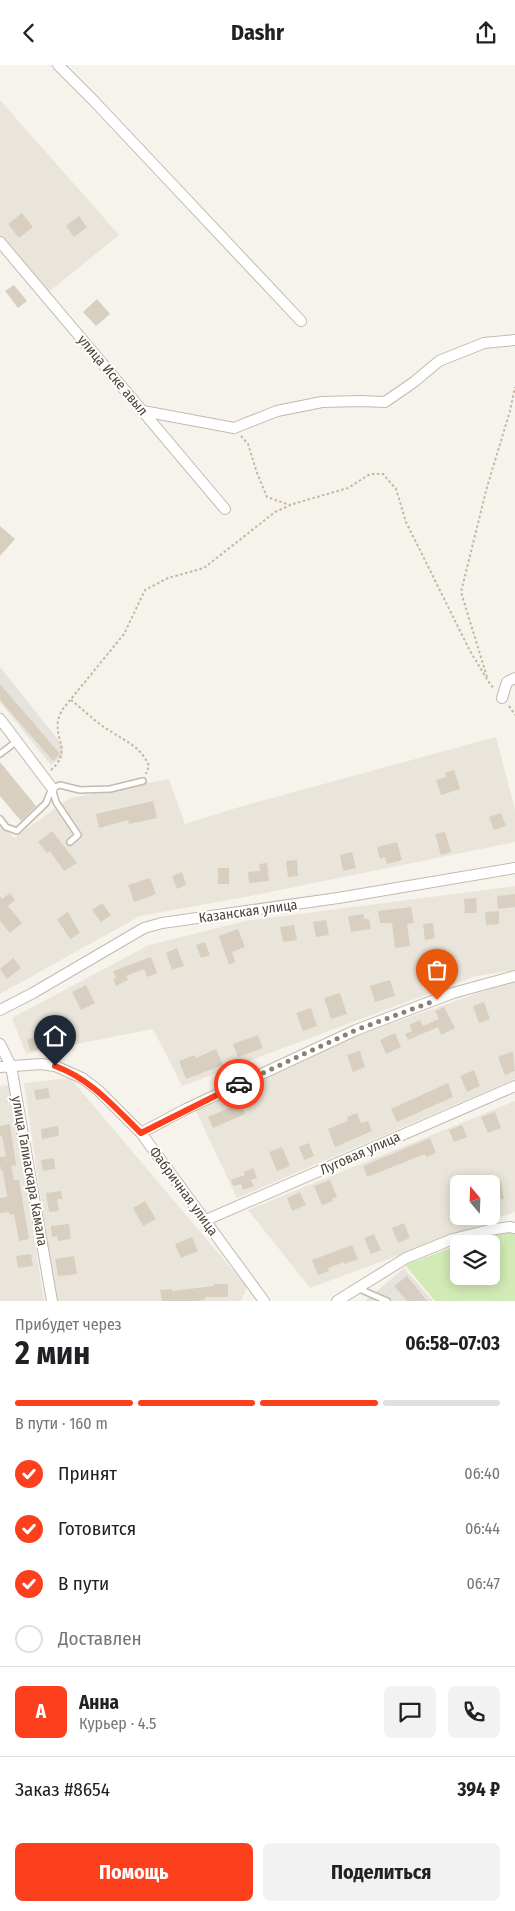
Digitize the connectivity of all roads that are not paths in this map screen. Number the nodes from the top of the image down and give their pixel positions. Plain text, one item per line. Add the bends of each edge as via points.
1 (58, 65) edge
2 (0, 243) edge
3 (301, 321) dead end
4 (515, 340) edge
5 (143, 411) junction
6 (225, 509) dead end
7 (515, 678) edge
8 (502, 698) road end
9 (0, 719) edge
10 (17, 741) junction
11 (0, 754) edge
12 (143, 781) road end
13 (52, 788) junction
14 (0, 819) edge
15 (70, 842) dead end
16 (515, 868) edge
17 (515, 976) edge
18 (0, 1010) edge
19 (0, 1044) edge
20 (5, 1067) edge
21 (515, 1086) edge
22 (141, 1133) junction
23 (206, 1221) junction
24 (515, 1229) edge
25 (357, 1288) junction
26 (52, 1301) edge
27 (264, 1301) edge
28 (337, 1301) edge
29 (387, 1301) edge

1 - 3 street
2 - 5 street, улица Иске авыл
4 - 5 street via 484,343 439,361 384,402 322,402 277,411 234,428
5 - 6 street, улица Иске авыл
7 - 8 street via 507,682
9 - 10 street
10 - 11 lane
10 - 13 street
12 - 13 lane via 110,789 60,785
13 - 14 lane via 46,803 17,831 6,827
13 - 15 lane via 56,802 78,835
16 - 18 street, Казанская улица via 153,926
17 - 22 street via 453,993 356,1030
19 - 20 street, улица Галиаскара Камала
20 - 22 street, Фабричная улица via 41,1064 69,1071 98,1091
20 - 26 street, улица Галиаскара Камала
21 - 23 street, Луговая улица
22 - 23 street, Фабричная улица
23 - 27 street, Фабричная улица
24 - 25 street via 489,1230 453,1239 406,1258
25 - 28 street
25 - 29 lane

